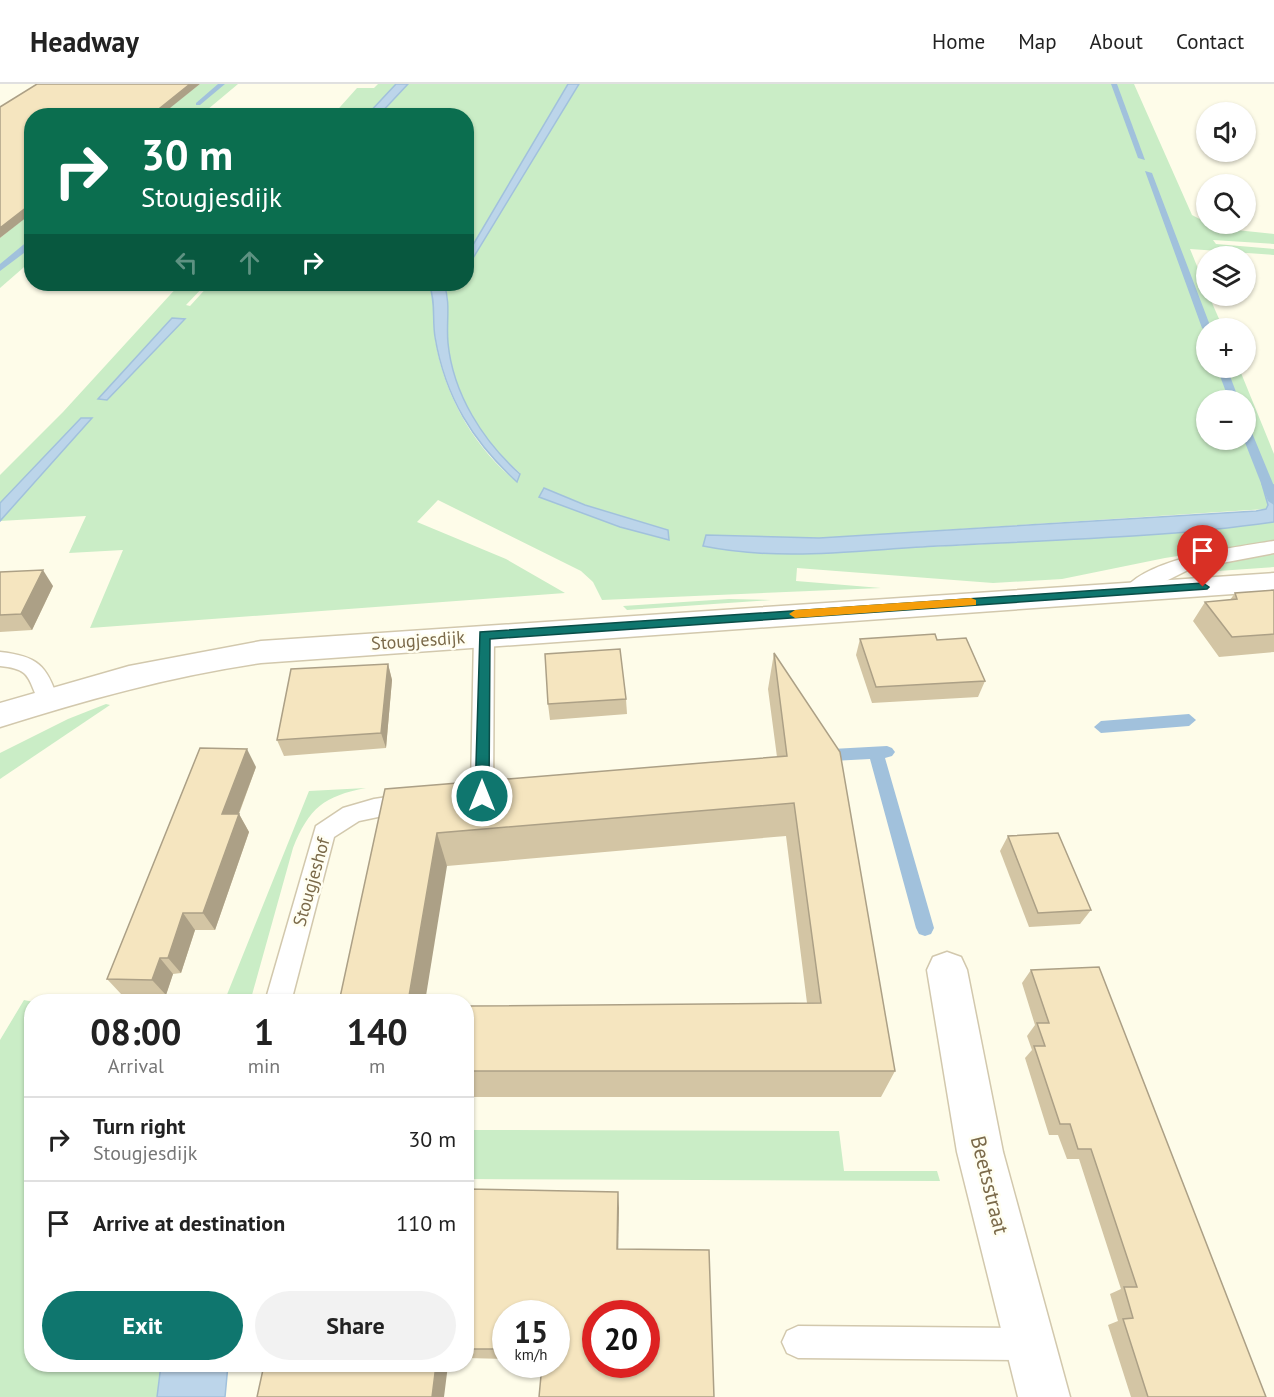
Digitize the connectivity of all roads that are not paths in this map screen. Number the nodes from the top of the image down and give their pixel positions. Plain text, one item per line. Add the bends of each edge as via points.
1 (1274, 547) edge
2 (1274, 582) edge
3 (1132, 592) junction
4 (484, 635) junction
5 (0, 659) edge
6 (48, 700) junction
7 (0, 715) edge
8 (947, 970) dead end
9 (280, 994) edge
10 (798, 1342) dead end
11 (1030, 1344) junction
12 (1044, 1397) edge

1 - 3 lane via 1176,565
2 - 3 street, Stougjesdijk
3 - 4 street, Stougjesdijk
4 - 6 street, Stougjesdijk via 302,647 196,660 135,673
4 - 9 lane, Stougjeshof via 482,796 399,804 358,813 335,823 324,833
5 - 6 lane via 33,668 41,676
6 - 7 street, Stougjesdijk
8 - 11 street, Beetsstraat via 980,1152
10 - 11 lane
11 - 12 street, Beetsstraat

